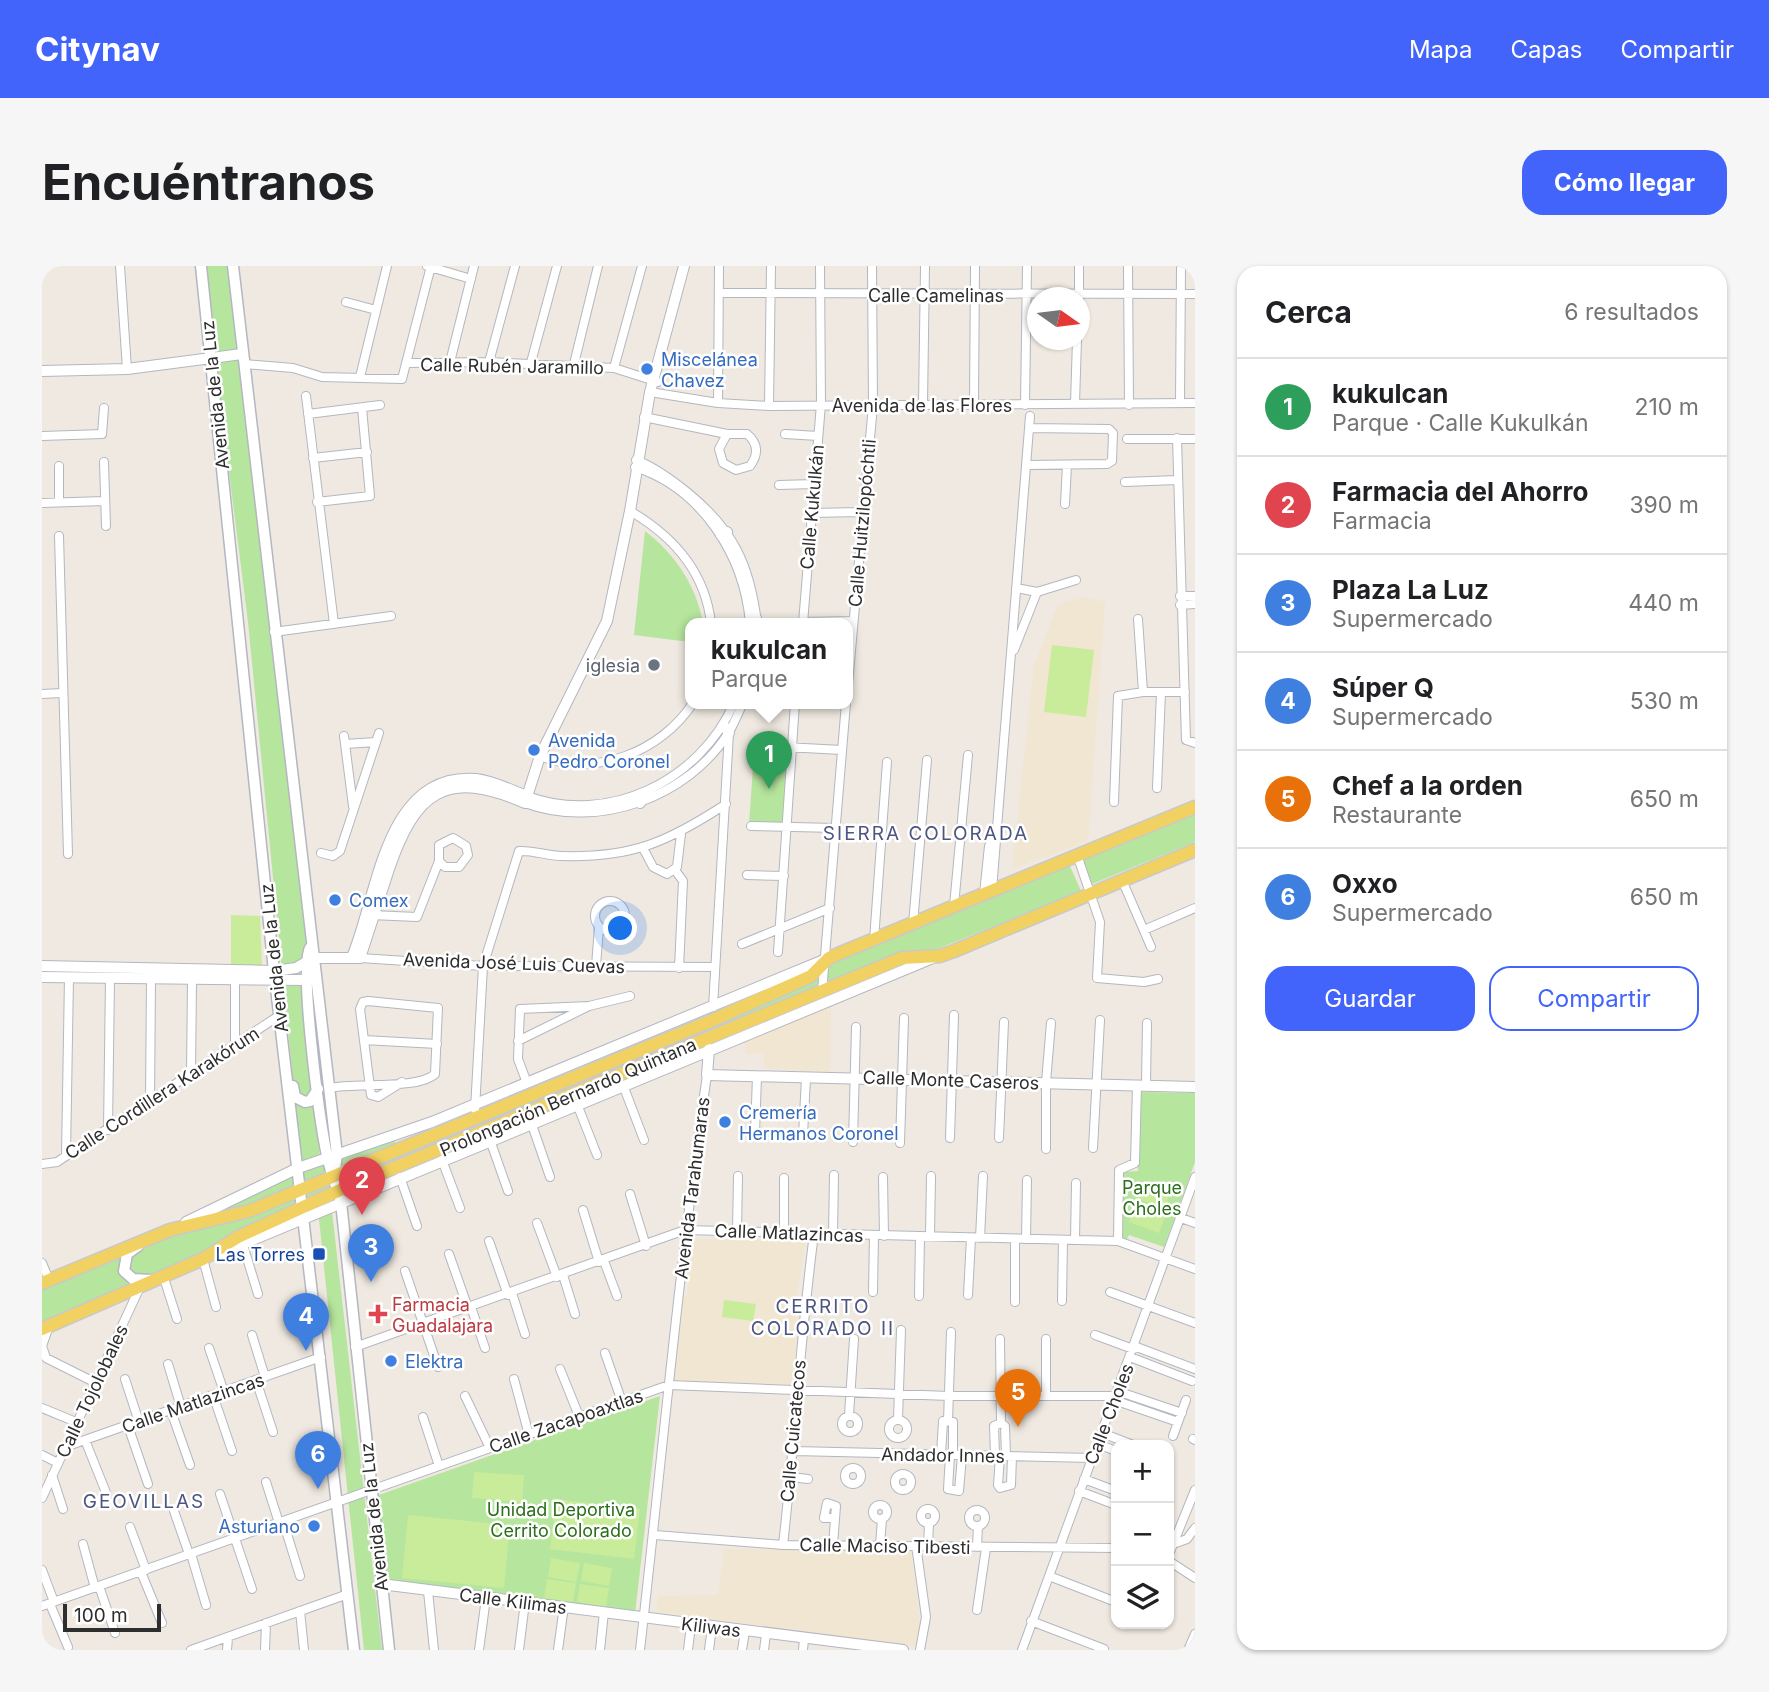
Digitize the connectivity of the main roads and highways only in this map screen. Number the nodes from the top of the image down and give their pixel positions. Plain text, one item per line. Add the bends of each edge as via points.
1 (201, 266) edge
2 (233, 266) edge
3 (1195, 807) edge
4 (1195, 850) edge
5 (309, 960) junction
6 (282, 1033) junction
7 (324, 1088) junction
8 (334, 1175) junction
9 (301, 1188) junction
10 (339, 1196) junction
11 (304, 1212) junction
12 (143, 1242) junction
13 (45, 1281) edge
14 (146, 1282) junction
15 (45, 1328) edge
16 (354, 1650) edge
17 (388, 1650) edge

1 - 6 main road, Avenida de la Luz
2 - 5 main road, Avenida de la Luz via 311,945
3 - 8 main road, Prolongación Bernardo Quintana via 825,961 811,976 712,1021 475,1110
4 - 10 main road, Prolongación Bernardo Quintana via 940,956 902,958 822,996 710,1037
5 - 7 main road, Avenida de la Luz
5 - 7 main road, Avenida de la Luz via 306,981
6 - 7 main road via 295,1097 307,1102
6 - 9 main road, Avenida de la Luz
7 - 8 main road, Avenida de la Luz
8 - 9 main road, Prolongación Bernardo Quintana
8 - 10 main road, Avenida de la Luz
9 - 11 main road, Avenida de la Luz
9 - 12 main road, Prolongación Bernardo Quintana via 249,1211 170,1230
10 - 11 main road, Prolongación Bernardo Quintana
10 - 17 main road, Avenida de la Luz
11 - 14 main road, Prolongación Bernardo Quintana via 238,1237 203,1259
11 - 16 main road, Avenida de la Luz
12 - 13 main road, Prolongación Bernardo Quintana
12 - 14 main road via 127,1254 124,1271
14 - 15 main road, Prolongación Bernardo Quintana

